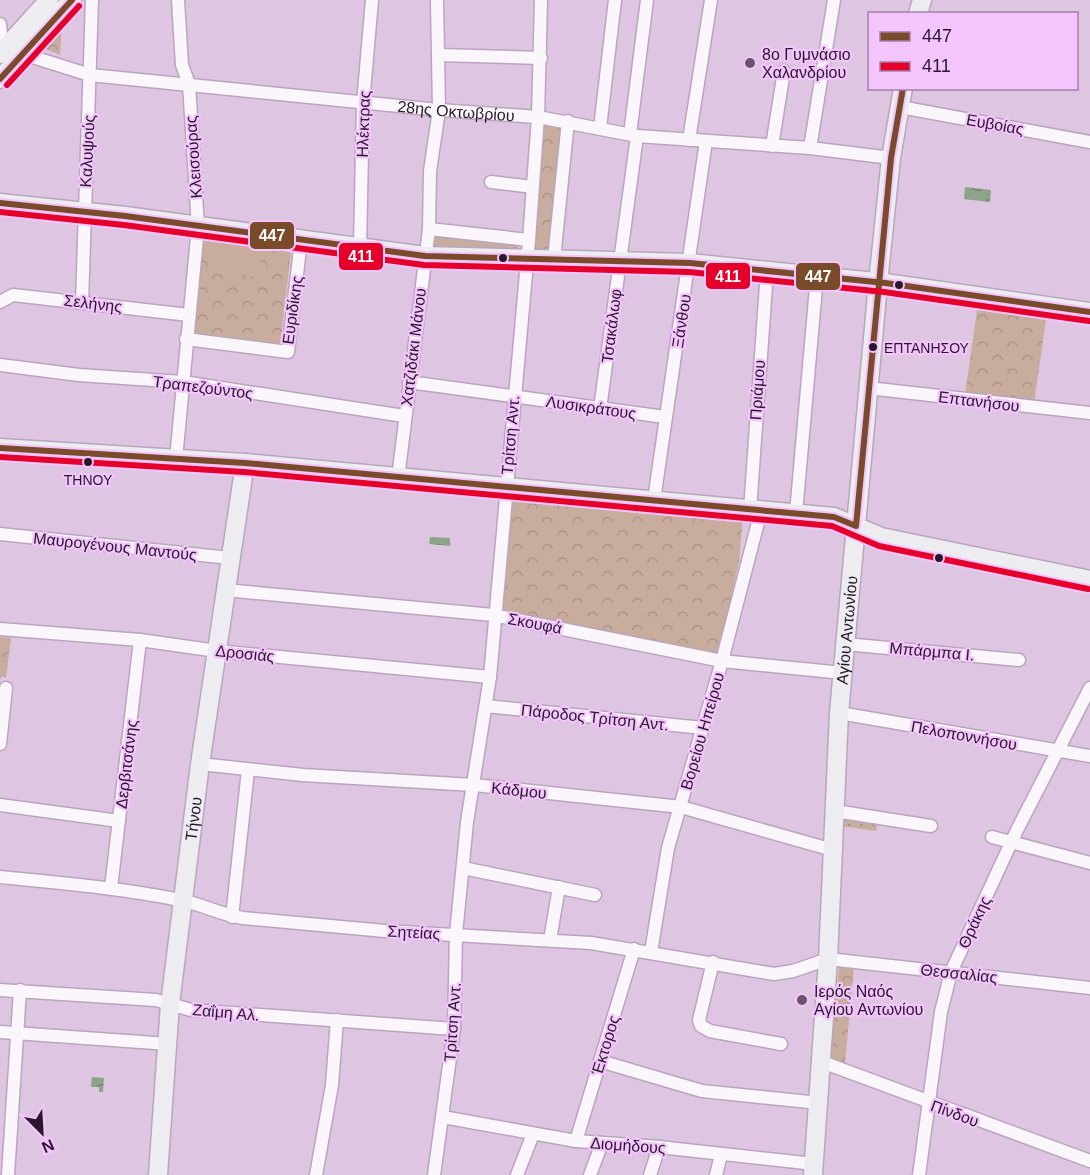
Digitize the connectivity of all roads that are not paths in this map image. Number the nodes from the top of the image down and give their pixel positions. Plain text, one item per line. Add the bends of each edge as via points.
1 (49, 0) edge
2 (72, 0) edge
3 (92, 0) edge
4 (178, 0) edge
5 (372, 0) edge
6 (438, 0) edge
7 (542, 0) edge
8 (615, 0) edge
9 (647, 0) edge
10 (711, 0) edge
11 (834, 0) edge
12 (0, 24) edge
13 (1, 52) edge
14 (23, 54) junction
15 (438, 55) junction
16 (541, 58) junction
17 (784, 71) dead end
18 (90, 75) junction
19 (0, 79) edge
20 (189, 84) junction
21 (901, 98) edge
22 (363, 103) junction
23 (439, 110) junction
24 (538, 117) junction
25 (568, 121) junction
26 (600, 128) junction
27 (633, 135) junction
28 (689, 140) junction
29 (706, 141) junction
30 (1090, 141) edge
31 (772, 146) junction
32 (810, 148) junction
33 (891, 158) junction
34 (491, 182) dead end
35 (533, 187) junction
36 (0, 203) edge
37 (84, 212) junction
38 (198, 226) junction
39 (429, 229) junction
40 (301, 240) junction
41 (529, 240) junction
42 (360, 248) junction
43 (425, 256) junction
44 (527, 259) junction
45 (554, 260) junction
46 (620, 261) junction
47 (690, 263) junction
48 (767, 271) junction
49 (817, 276) junction
50 (878, 283) junction
51 (0, 302) edge
52 (82, 302) junction
53 (1090, 312) edge
54 (189, 315) junction
55 (186, 339) junction
56 (0, 365) edge
57 (183, 382) junction
58 (409, 382) junction
59 (868, 388) junction
60 (513, 395) junction
61 (600, 409) junction
62 (1090, 413) edge
63 (404, 416) junction
64 (665, 417) junction
65 (0, 448) edge
66 (176, 459) junction
67 (245, 463) junction
68 (398, 478) junction
69 (505, 487) junction
70 (654, 500) junction
71 (755, 510) junction
72 (796, 513) junction
73 (856, 526) junction
74 (0, 534) edge
75 (230, 558) junction
76 (1090, 580) edge
77 (225, 590) junction
78 (493, 615) junction
79 (0, 629) edge
80 (140, 640) junction
81 (845, 644) junction
82 (217, 651) junction
83 (1019, 660) dead end
84 (722, 661) junction
85 (843, 673) junction
86 (490, 677) junction
87 (1090, 687) edge
88 (6, 688) dead end
89 (486, 706) junction
90 (839, 713) junction
91 (703, 728) junction
92 (0, 744) edge
93 (1059, 751) junction
94 (1090, 756) edge
95 (200, 764) junction
96 (248, 770) junction
97 (474, 785) junction
98 (0, 805) edge
99 (681, 807) junction
100 (835, 811) junction
101 (119, 821) junction
102 (931, 826) dead end
103 (992, 837) dead end
104 (1011, 842) junction
105 (833, 850) junction
106 (1090, 862) edge
107 (463, 868) junction
108 (0, 878) edge
109 (559, 887) junction
110 (111, 888) junction
111 (595, 895) dead end
112 (183, 900) junction
113 (232, 917) junction
114 (456, 934) junction
115 (550, 940) junction
116 (634, 949) junction
117 (651, 952) junction
118 (828, 958) junction
119 (713, 962) junction
120 (951, 972) junction
121 (1090, 988) edge
122 (0, 990) edge
123 (20, 990) junction
124 (170, 1004) junction
125 (337, 1020) junction
126 (454, 1029) junction
127 (0, 1032) edge
128 (17, 1034) junction
129 (169, 1044) junction
130 (781, 1044) dead end
131 (600, 1061) junction
132 (822, 1062) junction
133 (819, 1103) junction
134 (928, 1103) junction
135 (443, 1117) junction
136 (533, 1134) junction
137 (576, 1141) junction
138 (602, 1143) junction
139 (659, 1147) junction
140 (721, 1155) junction
141 (1090, 1161) edge
142 (814, 1170) edge
143 (8, 1175) edge
144 (158, 1175) edge
145 (316, 1175) edge
146 (434, 1175) edge
147 (517, 1175) edge
148 (590, 1175) edge
149 (650, 1175) edge
150 (716, 1175) edge
151 (919, 1175) edge

1 - 13 street
2 - 14 street
3 - 18 street, Καλυψούς
4 - 20 street, Κλεισούρας via 182,65
5 - 22 street, Ηλέκτρας
6 - 15 street, Χατζιδάκι Μάνου
7 - 16 street, Τρίτση Αντ.
8 - 26 street
9 - 27 street, Τσακάλωφ
10 - 28 street
11 - 32 street
12 - 13 street
14 - 18 street, 28ης Οκτωβρίου
14 - 19 street
15 - 16 street
15 - 23 street, Χατζιδάκι Μάνου
16 - 24 street, Τρίτση Αντ.
17 - 31 street
18 - 20 street, 28ης Οκτωβρίου
18 - 37 street, Καλυψούς
20 - 22 street, 28ης Οκτωβρίου
20 - 38 street, Κλεισούρας
21 - 30 street, Ευβοίας
21 - 33 street, Αγίου Αντωνίου
22 - 23 street, 28ης Οκτωβρίου
22 - 42 street, Ηλέκτρας
23 - 24 street, 28ης Οκτωβρίου
23 - 39 street, Χατζιδάκι Μάνου via 431,163
24 - 25 street, 28ης Οκτωβρίου
24 - 35 street, Τρίτση Αντ.
25 - 26 street, 28ης Οκτωβρίου
25 - 45 street
26 - 27 street, 28ης Οκτωβρίου
27 - 28 street, 28ης Οκτωβρίου
27 - 46 street, Τσακάλωφ
28 - 29 street, 28ης Οκτωβρίου
29 - 31 street, 28ης Οκτωβρίου
29 - 47 street, Ξάνθου
31 - 32 street, 28ης Οκτωβρίου
32 - 33 street, 28ης Οκτωβρίου
33 - 50 street, Αγίου Αντωνίου
34 - 35 street
35 - 41 street, Τρίτση Αντ.
36 - 37 street
37 - 38 street
37 - 52 street, Καλυψούς
38 - 40 street
38 - 54 street, Κλεισούρας
39 - 41 street
39 - 43 street, Χατζιδάκι Μάνου
40 - 42 street
40 - 55 street, Ευριδίκης via 288,352
41 - 44 street, Τρίτση Αντ.
42 - 43 street
43 - 44 street
43 - 58 street, Χατζιδάκι Μάνου
44 - 45 street
44 - 60 street, Τρίτση Αντ.
45 - 46 street
46 - 47 street
46 - 61 street, Τσακάλωφ
47 - 48 street
47 - 64 street, Ξάνθου
48 - 49 street
48 - 71 street, Πριάμου
49 - 50 street
49 - 72 street
50 - 53 street
50 - 59 street, Αγίου Αντωνίου
51 - 52 street, Σελήνης via 13,295
52 - 54 street, Σελήνης
54 - 55 street, Κλεισούρας
55 - 57 street, Κλεισούρας
56 - 57 street, Τραπεζούντος
57 - 63 street, Τραπεζούντος
57 - 66 street, Κλεισούρας
58 - 60 street, Λυσικράτους
58 - 63 street, Χατζιδάκι Μάνου
59 - 62 street, Επτανήσου
59 - 73 street, Αγίου Αντωνίου
60 - 61 street, Λυσικράτους
60 - 69 street, Τρίτση Αντ.
61 - 64 street, Λυσικράτους
63 - 68 street, Χατζιδάκι Μάνου
64 - 70 street, Ξάνθου
65 - 66 street
66 - 67 street
67 - 68 street
67 - 75 street, Τήνου
68 - 69 street
69 - 70 street
69 - 78 street, Τρίτση Αντ.
70 - 71 street
71 - 72 street
71 - 84 street, Βορείου Ηπείρου
72 - 73 street via 840,519
73 - 76 street via 880,537
73 - 81 street, Αγίου Αντωνίου
74 - 75 street, Μαυρογένους Μαντούς
75 - 77 street, Τήνου
77 - 78 street, Σκουφά
77 - 82 street, Τήνου
78 - 84 street, Σκουφά
78 - 86 street, Τρίτση Αντ.
79 - 80 street, Δροσιάς
80 - 82 street, Δροσιάς
80 - 101 street, Δερβιτσάνης
81 - 83 street, Μπάρμπα Ι.
81 - 85 street, Αγίου Αντωνίου
82 - 86 street, Δροσιάς
82 - 95 street, Τήνου
84 - 85 street, Σκουφά
84 - 91 street, Βορείου Ηπείρου
85 - 90 street, Αγίου Αντωνίου
86 - 89 street, Τρίτση Αντ.
87 - 93 street, Θράκης
88 - 92 street
89 - 91 street, Πάροδος Τρίτση Αντ.
89 - 97 street, Τρίτση Αντ.
90 - 93 street, Πελοποννήσου
90 - 100 street, Αγίου Αντωνίου
91 - 99 street, Βορείου Ηπείρου
93 - 94 street, Πελοποννήσου
93 - 104 street, Θράκης
95 - 96 street, Κάδμου
95 - 112 street, Τήνου
96 - 97 street, Κάδμου
96 - 113 street
97 - 99 street, Κάδμου
97 - 107 street, Τρίτση Αντ.
98 - 101 street
99 - 105 street, Κάδμου
99 - 117 street, Βορείου Ηπείρου via 668,848
100 - 102 street
100 - 105 street, Αγίου Αντωνίου
101 - 110 street, Δερβιτσάνης
103 - 104 street
104 - 106 street
104 - 120 street, Θράκης
105 - 118 street, Αγίου Αντωνίου
107 - 109 street
107 - 114 street, Τρίτση Αντ.
108 - 110 street, Σητείας
109 - 111 street
109 - 115 street
110 - 112 street, Σητείας
112 - 113 street, Σητείας
112 - 124 street, Τήνου
113 - 114 street, Σητείας
114 - 115 street, Σητείας
114 - 126 street, Τρίτση Αντ.
115 - 116 street, Σητείας
116 - 117 street, Σητείας
116 - 131 street, Έκτορος
117 - 119 street, Σητείας
118 - 119 street, Σητείας via 784,974
118 - 120 street, Θεσσαλίας
118 - 132 street, Αγίου Αντωνίου
119 - 130 street via 699,1020 701,1026
120 - 121 street, Θεσσαλίας
120 - 134 street, Θράκης
122 - 123 street, Ζαΐμη Αλ.
123 - 124 street, Ζαΐμη Αλ.
123 - 128 street
124 - 125 street, Ζαΐμη Αλ. via 191,1010
124 - 129 street, Τήνου
125 - 126 street, Ζαΐμη Αλ.
125 - 145 street via 332,1084
126 - 135 street, Τρίτση Αντ.
127 - 128 street
128 - 129 street
128 - 143 street
129 - 144 street, Τήνου
131 - 133 street via 702,1091
131 - 137 street, Έκτορος
132 - 133 street, Αγίου Αντωνίου
132 - 134 street, Πίνδου
133 - 142 street, Αγίου Αντωνίου
134 - 141 street, Πίνδου
134 - 151 street, Θράκης
135 - 136 street, Διομήδους
135 - 146 street, Τρίτση Αντ.
136 - 137 street, Διομήδους
136 - 147 street
137 - 138 street, Διομήδους
138 - 139 street, Διομήδους
138 - 148 street
139 - 140 street, Διομήδους
139 - 149 street
140 - 142 street, Διομήδους
140 - 150 street

